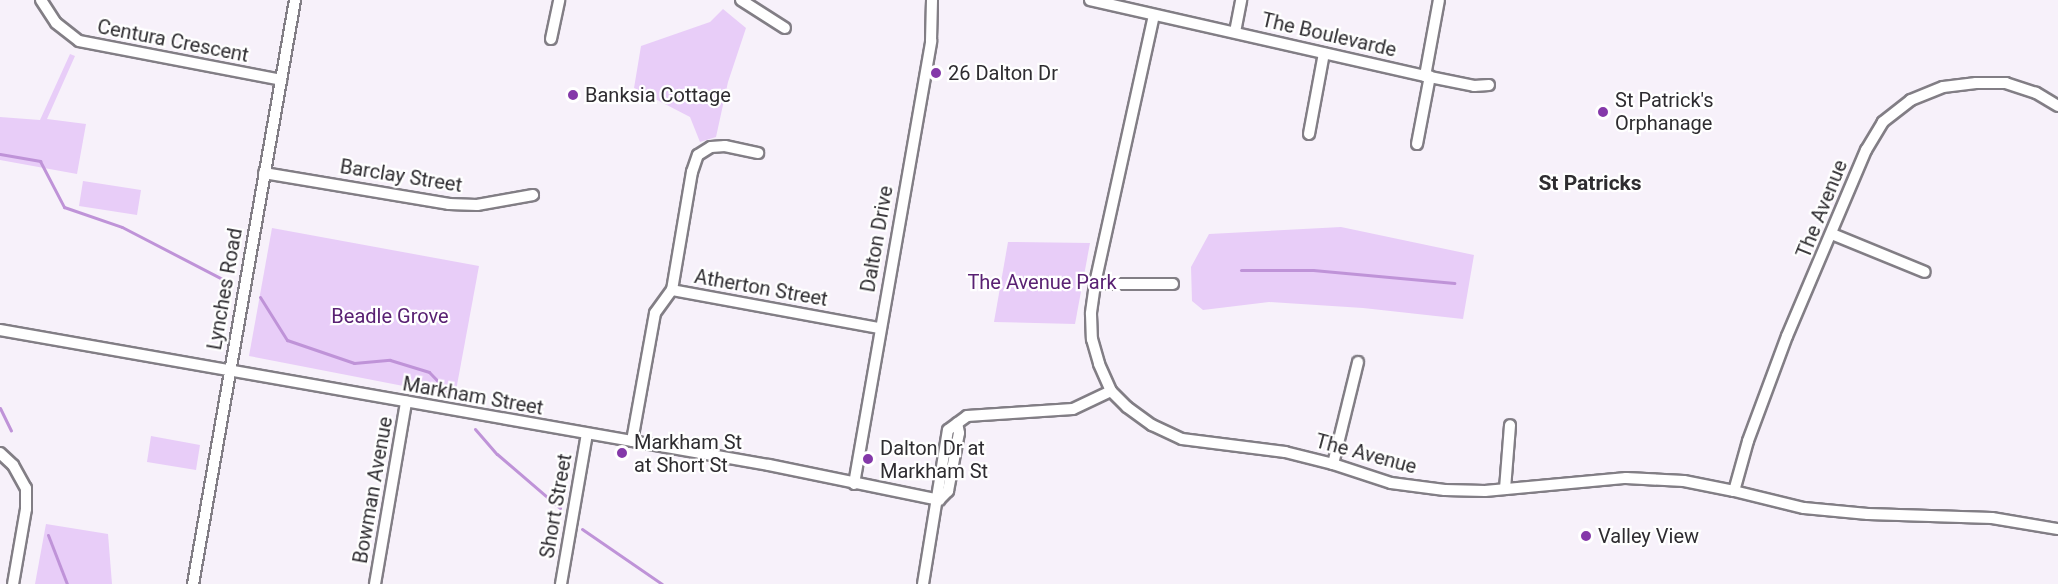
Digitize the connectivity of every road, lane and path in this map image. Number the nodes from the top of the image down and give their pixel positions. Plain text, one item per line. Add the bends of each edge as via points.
1 (41, 0) edge
2 (295, 0) edge
3 (559, 0) edge
4 (741, 0) edge
5 (932, 0) edge
6 (1090, 0) edge
7 (1241, 0) edge
8 (1439, 0) edge
9 (1154, 15) junction
10 (784, 28) dead end
11 (1235, 32) junction
12 (551, 39) dead end
13 (1324, 53) junction
14 (1427, 76) junction
15 (280, 80) junction
16 (1489, 85) dead end
17 (2058, 106) edge
18 (1309, 134) dead end
19 (1416, 144) dead end
20 (758, 153) dead end
21 (264, 172) junction
22 (533, 195) dead end
23 (1832, 234) junction
24 (1925, 272) dead end
25 (1095, 284) junction
26 (1173, 284) dead end
27 (672, 290) junction
28 (879, 328) junction
29 (0, 330) edge
30 (1358, 362) dead end
31 (229, 371) junction
32 (1111, 391) junction
33 (406, 402) junction
34 (1510, 425) dead end
35 (587, 434) junction
36 (632, 441) junction
37 (0, 453) edge
38 (1333, 464) junction
39 (854, 484) junction
40 (1504, 489) junction
41 (1734, 491) junction
42 (939, 500) junction
43 (2058, 529) edge
44 (13, 584) edge
45 (193, 584) edge
46 (375, 584) edge
47 (561, 584) edge
48 (923, 584) edge

1 - 15 street, Centura Crescent via 56,22 79,41
2 - 15 street, Lynches Road
3 - 12 street
4 - 10 street
5 - 28 street, Dalton Drive via 931,41
6 - 9 street, The Boulevarde
7 - 11 street
8 - 14 street
9 - 11 street, The Boulevarde
9 - 25 street, The Avenue
11 - 13 street, The Boulevarde
13 - 14 street, The Boulevarde
13 - 18 street
14 - 16 street, The Boulevarde via 1473,86
14 - 19 street
15 - 21 street, Lynches Road
17 - 23 street, The Avenue via 2006,83 1943,87 1911,100 1883,122
20 - 27 street via 725,146 711,147 698,155
21 - 22 street, Barclay Street via 449,204 477,205
21 - 31 street, Lynches Road
23 - 24 street
23 - 41 street, The Avenue via 1787,336
25 - 26 street
25 - 32 street, The Avenue via 1092,339
27 - 28 street, Atherton Street
27 - 36 street via 655,313
28 - 39 street, Dalton Drive
29 - 31 street, Markham Street
30 - 38 street
31 - 33 street, Markham Street
31 - 45 street, Lynches Road
32 - 38 street, The Avenue via 1152,425 1182,439 1285,452
32 - 42 street via 1073,409 959,421 948,430
33 - 35 street, Markham Street
33 - 46 street, Bowman Avenue
34 - 40 street
35 - 36 street, Markham Street
35 - 47 street, Short Street
36 - 39 street, Markham Street
37 - 44 street via 13,465 26,488
38 - 40 street, The Avenue via 1391,483 1445,490
39 - 42 street, Markham Street
40 - 41 street, The Avenue via 1626,478 1684,481
41 - 43 street, The Avenue via 1804,508 1992,518
42 - 48 street

